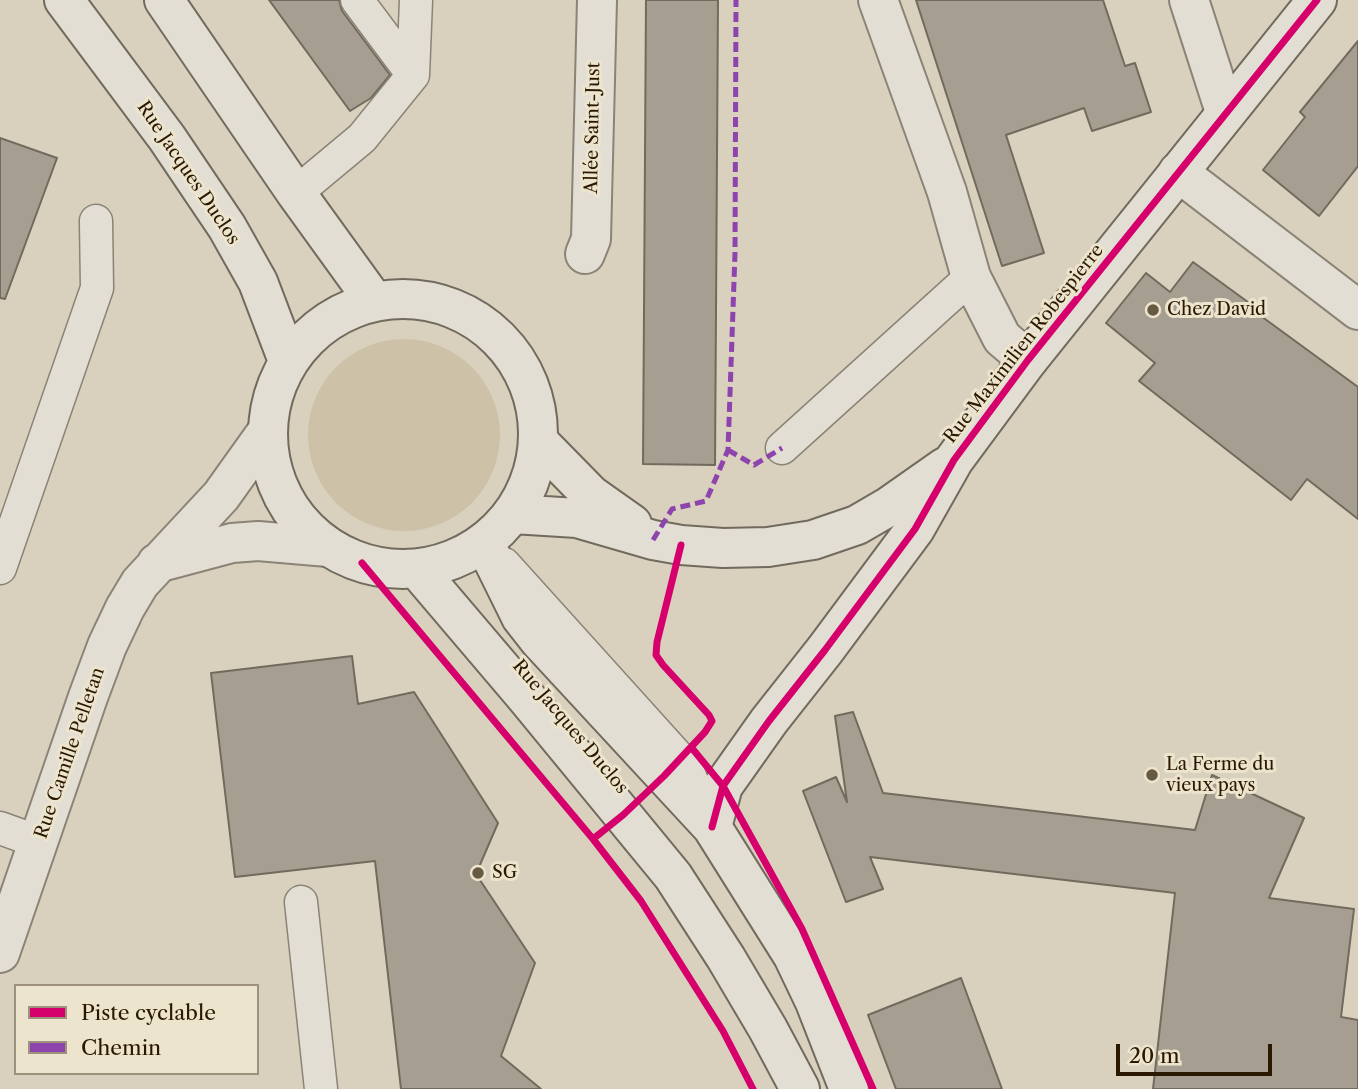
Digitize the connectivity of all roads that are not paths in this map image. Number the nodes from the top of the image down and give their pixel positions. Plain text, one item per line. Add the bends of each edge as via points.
1 (64, 0) edge
2 (164, 0) edge
3 (357, 0) edge
4 (416, 0) edge
5 (597, 0) edge
6 (878, 0) edge
7 (1189, 0) edge
8 (1317, 0) edge
9 (413, 75) junction
10 (1225, 112) junction
11 (1178, 172) junction
12 (296, 193) junction
13 (96, 221) dead end
14 (585, 254) dead end
15 (971, 277) junction
16 (374, 301) junction
17 (1358, 310) edge
18 (1028, 360) junction
19 (288, 361) junction
20 (266, 433) junction
21 (539, 442) junction
22 (782, 448) dead end
23 (954, 460) junction
24 (513, 514) junction
25 (653, 540) junction
26 (484, 542) junction
27 (328, 547) junction
28 (157, 563) junction
29 (0, 568) edge
30 (417, 569) junction
31 (712, 827) junction
32 (0, 828) edge
33 (39, 842) junction
34 (301, 902) dead end
35 (0, 953) edge
36 (321, 1089) edge
37 (800, 1089) edge
38 (849, 1089) edge

1 - 19 street, Rue Jacques Duclos via 228,227 258,282
2 - 12 street
3 - 9 lane
4 - 9 lane
5 - 14 street, Allée Saint-Just via 591,239
6 - 15 street via 947,192
7 - 10 street
8 - 10 street, Rue Maximilien Robespierre
9 - 12 lane via 362,138
10 - 11 street, Rue Maximilien Robespierre
11 - 17 street
11 - 18 street, Rue Maximilien Robespierre
12 - 16 street
13 - 29 lane via 97,288
15 - 18 street via 1002,338
15 - 22 lane
16 - 19 street via 319,326
16 - 21 street via 415,299 456,308 491,330 519,362 535,400
18 - 23 street, Rue Maximilien Robespierre
19 - 20 street via 273,393
20 - 27 street via 270,467 283,498 303,526
20 - 28 street, Rue Camille Pelletan via 221,496
21 - 24 street via 531,480
21 - 25 street, Rue Maximilien Robespierre via 591,495
23 - 25 street, Rue Maximilien Robespierre via 857,525 813,540 723,548
23 - 31 street, Rue Maximilien Robespierre via 915,529 723,786
24 - 25 street, Rue Maximilien Robespierre via 576,518
24 - 26 street
26 - 30 street via 448,561
26 - 31 street, Rue Jacques Duclos via 521,617 539,640
27 - 28 street via 232,543
27 - 30 street via 380,568
28 - 33 street, Rue Camille Pelletan via 125,608 107,646
30 - 37 street, Rue Jacques Duclos via 673,876 747,993
31 - 38 street, Rue Jacques Duclos via 793,956
32 - 33 lane
33 - 35 street, Rue Camille Pelletan
34 - 36 lane

